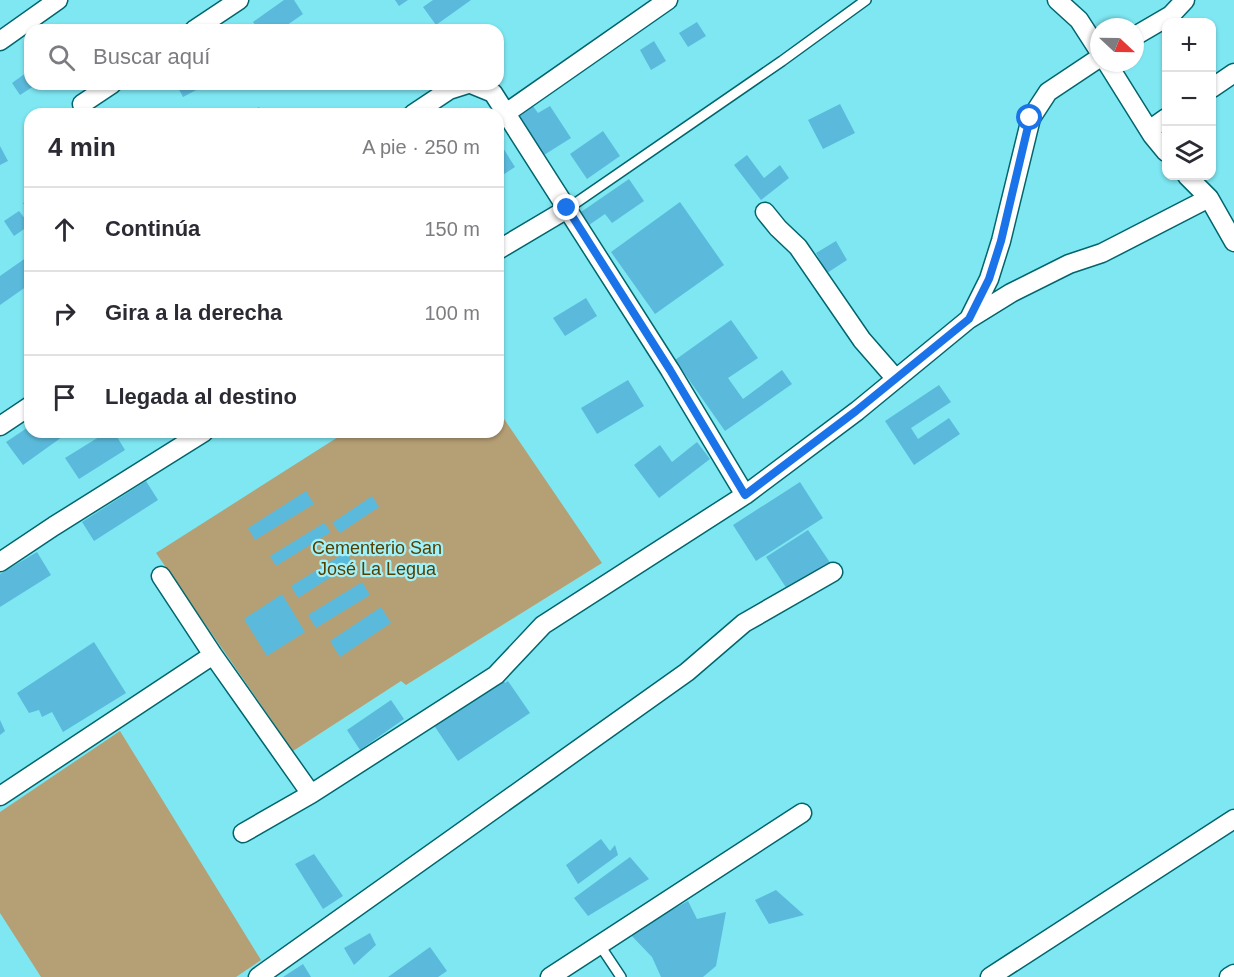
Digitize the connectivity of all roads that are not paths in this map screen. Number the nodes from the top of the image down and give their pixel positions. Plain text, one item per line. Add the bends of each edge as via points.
1 (58, 0) edge
2 (239, 0) edge
3 (668, 0) edge
4 (866, 0) edge
5 (1057, 0) edge
6 (1185, 0) edge
7 (24, 24) edge
8 (24, 24) edge
9 (203, 24) edge
10 (1144, 31) edge
11 (1090, 37) edge
12 (0, 41) edge
13 (1090, 64) edge
14 (1113, 72) edge
15 (1234, 73) edge
16 (1216, 85) edge
17 (103, 90) edge
18 (449, 90) edge
19 (485, 90) edge
20 (82, 104) dead end
21 (422, 108) edge
22 (503, 108) edge
23 (504, 110) edge
24 (506, 113) junction
25 (1162, 121) edge
26 (1149, 130) junction
27 (1162, 146) edge
28 (1191, 180) edge
29 (1209, 198) junction
30 (567, 208) junction
31 (765, 212) dead end
32 (1234, 242) edge
33 (504, 246) edge
34 (969, 319) junction
35 (896, 379) junction
36 (24, 410) edge
37 (0, 426) edge
38 (194, 438) edge
39 (745, 495) junction
40 (0, 562) edge
41 (833, 572) dead end
42 (161, 576) dead end
43 (213, 656) junction
44 (311, 794) junction
45 (0, 796) edge
46 (802, 813) dead end
47 (1234, 819) edge
48 (243, 833) dead end
49 (599, 944) junction
50 (1234, 974) edge
51 (258, 977) edge
52 (550, 977) edge
53 (621, 977) edge
54 (990, 977) edge
55 (1229, 977) edge

1 - 8 street
2 - 9 street
3 - 24 street
4 - 30 lane
5 - 11 street via 1079,20
6 - 10 street via 1171,15
7 - 12 street
13 - 34 street via 1048,92 1030,118 1001,241 989,279
14 - 26 street
15 - 16 street
17 - 20 street
18 - 21 street
19 - 22 street via 493,93
23 - 24 street
24 - 30 street
25 - 26 street
26 - 27 street
28 - 29 street
29 - 32 street
29 - 34 street via 1102,253 1068,264
30 - 33 street
30 - 39 street
31 - 35 street via 798,247 861,340
34 - 35 street
35 - 39 street
36 - 37 street
38 - 40 street
39 - 44 street via 543,625 496,675
41 - 51 street via 744,623 687,672
42 - 43 street
43 - 44 street
43 - 45 street
44 - 48 street
46 - 49 street
47 - 54 street
49 - 52 street
49 - 53 lane
50 - 55 street

